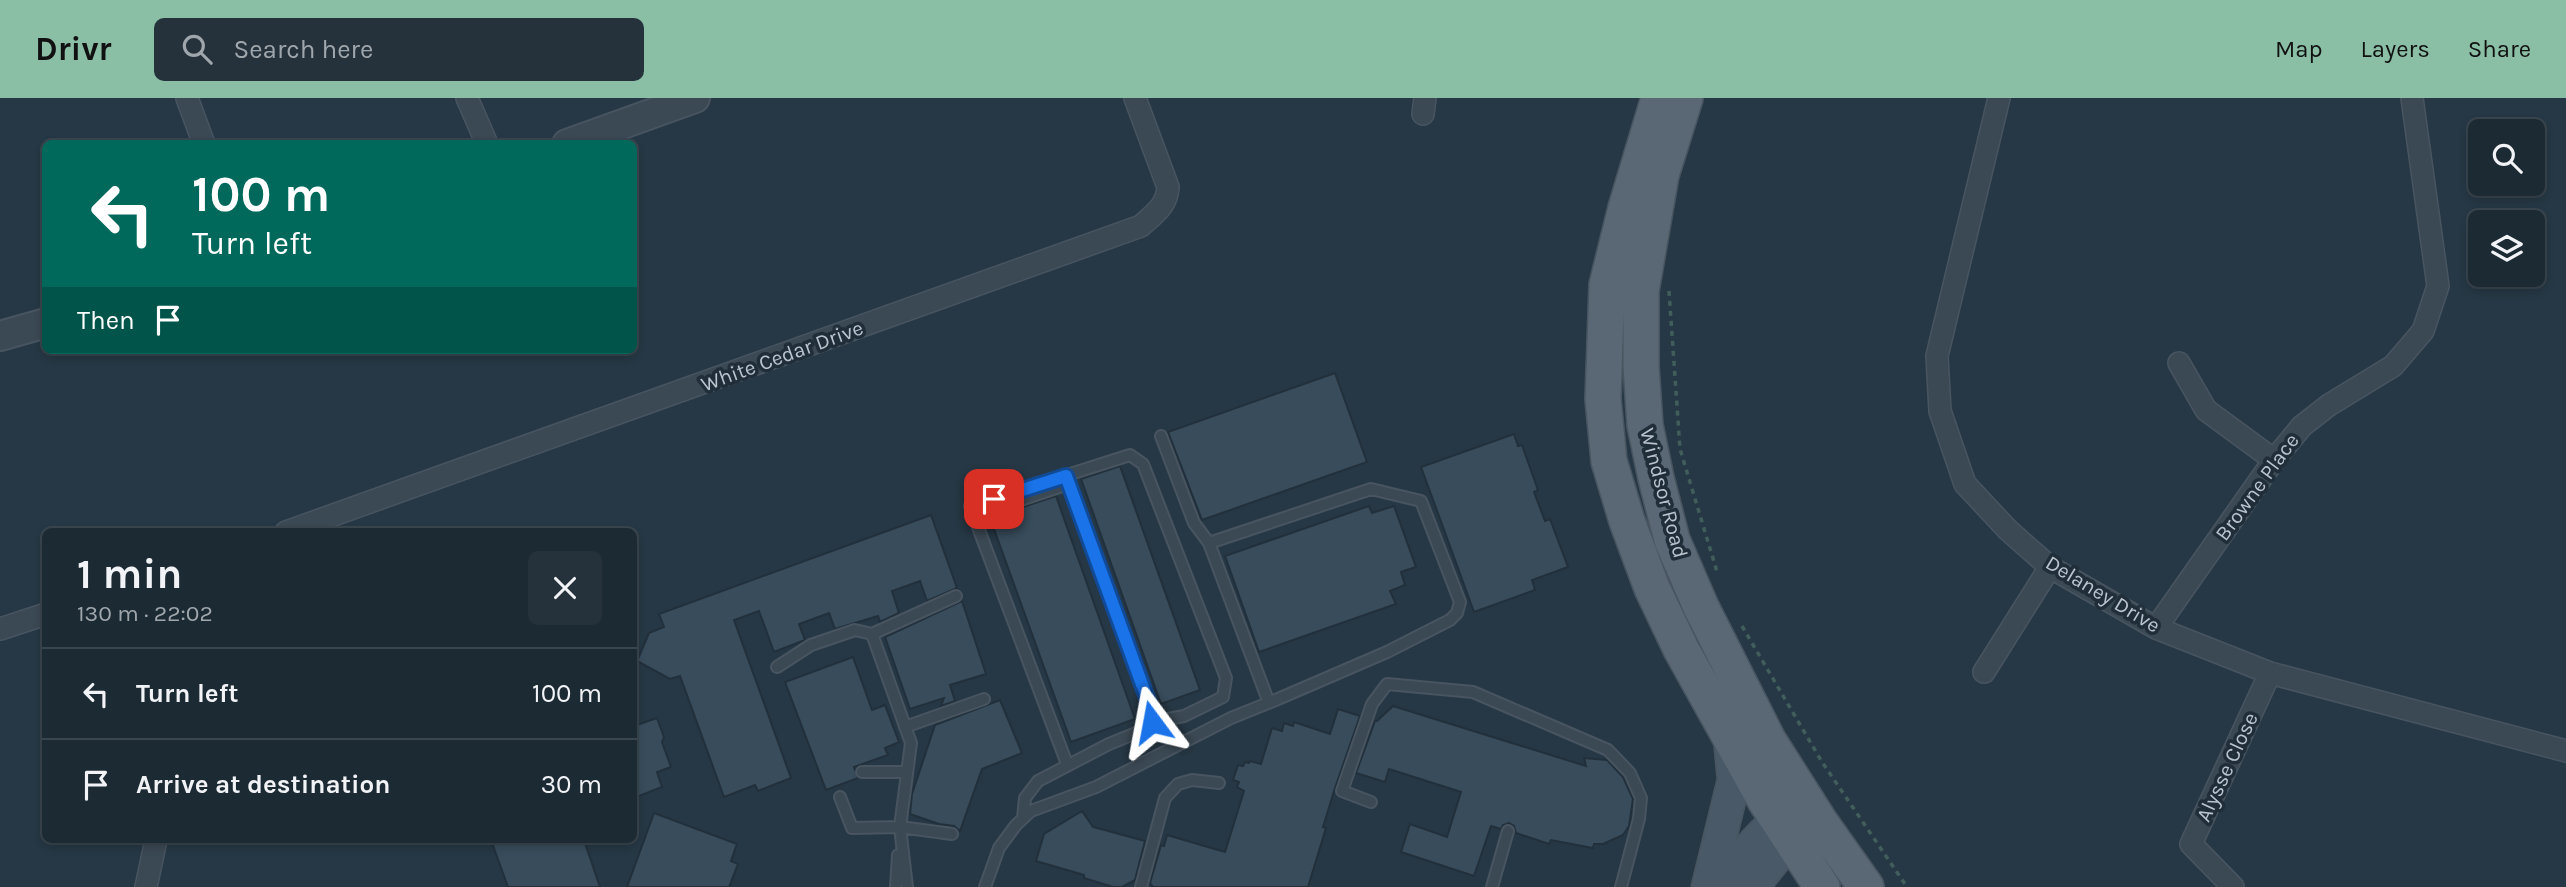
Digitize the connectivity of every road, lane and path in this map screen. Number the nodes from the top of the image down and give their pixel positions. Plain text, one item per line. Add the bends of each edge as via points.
1 (187, 98) edge
2 (467, 98) edge
3 (695, 98) edge
4 (1135, 98) edge
5 (1660, 98) edge
6 (1685, 98) edge
7 (1999, 98) edge
8 (2412, 98) edge
9 (203, 140) edge
10 (485, 140) edge
11 (578, 140) edge
12 (1669, 286) dead end
13 (42, 324) edge
14 (0, 336) edge
15 (2179, 363) dead end
16 (1161, 436) dead end
17 (2273, 460) junction
18 (1067, 480) junction
19 (297, 528) edge
20 (1209, 544) junction
21 (2050, 567) junction
22 (1719, 580) dead end
23 (956, 596) dead end
24 (42, 615) edge
25 (1737, 618) dead end
26 (2157, 628) junction
27 (0, 629) edge
28 (872, 634) junction
29 (1984, 672) dead end
30 (2270, 673) junction
31 (984, 699) dead end
32 (1269, 703) junction
33 (1152, 722) junction
34 (905, 727) junction
35 (1730, 739) junction
36 (2566, 751) edge
37 (1067, 764) junction
38 (862, 772) dead end
39 (905, 772) junction
40 (1219, 783) dead end
41 (840, 797) dead end
42 (1371, 802) dead end
43 (1813, 811) junction
44 (1023, 818) junction
45 (900, 827) junction
46 (1508, 831) dead end
47 (1784, 831) junction
48 (952, 834) dead end
49 (155, 843) edge
50 (146, 887) edge
51 (896, 887) edge
52 (907, 887) edge
53 (985, 887) edge
54 (1140, 887) edge
55 (1492, 887) edge
56 (1621, 887) edge
57 (1708, 887) edge
58 (1726, 887) edge
59 (1752, 887) edge
60 (1822, 887) edge
61 (1867, 887) edge
62 (1907, 887) edge
63 (2233, 887) edge

1 - 9 street
2 - 10 street
3 - 11 street
4 - 19 street, White Cedar Drive via 1168,187 1163,205 1141,226
5 - 35 main road, Windsor Road via 1607,285 1603,399 1609,461 1652,588
6 - 43 main road, Windsor Road via 1661,175 1641,291 1645,425 1672,540 1701,607 1768,740
7 - 21 street, Delaney Drive via 1937,356 1940,411 1965,484
8 - 17 street, Browne Place via 2438,286 2423,331 2393,366 2302,426
12 - 22 path via 1680,449
13 - 14 street
15 - 17 street via 2206,410
16 - 20 lane via 1194,523
17 - 26 street, Browne Place
18 - 33 lane
18 - 33 lane via 1130,455 1143,464 1226,678 1223,696 1184,716
18 - 37 lane via 970,506
20 - 32 lane
20 - 32 lane via 1370,489 1421,501 1460,602 1450,620
21 - 26 street, Delaney Drive
21 - 29 street
23 - 28 lane
24 - 27 street
25 - 62 path via 1822,762
26 - 30 street, Delaney Drive
28 - 34 lane
28 - 39 lane via 855,630 811,645 777,667 856,635 869,639 908,745
30 - 36 street, Delaney Drive
30 - 63 street, Alysse Close via 2191,844
31 - 34 lane
32 - 44 lane
33 - 37 lane via 1146,729
34 - 45 lane via 911,743
35 - 47 main road, Windsor Road
35 - 57 main road via 1734,780
37 - 44 lane via 1032,785 1023,804
38 - 39 lane
39 - 45 lane
40 - 54 lane via 1192,780 1178,784 1165,798
41 - 45 lane via 852,828
42 - 56 lane via 1342,792 1372,704 1387,684 1473,692 1608,750 1630,773 1641,798
43 - 47 main road
43 - 61 main road, Windsor Road
44 - 53 lane via 999,848
45 - 48 lane
45 - 51 lane
45 - 52 lane
46 - 55 lane
47 - 58 main road via 1740,860
47 - 59 main road
47 - 60 main road, Windsor Road
49 - 50 street

